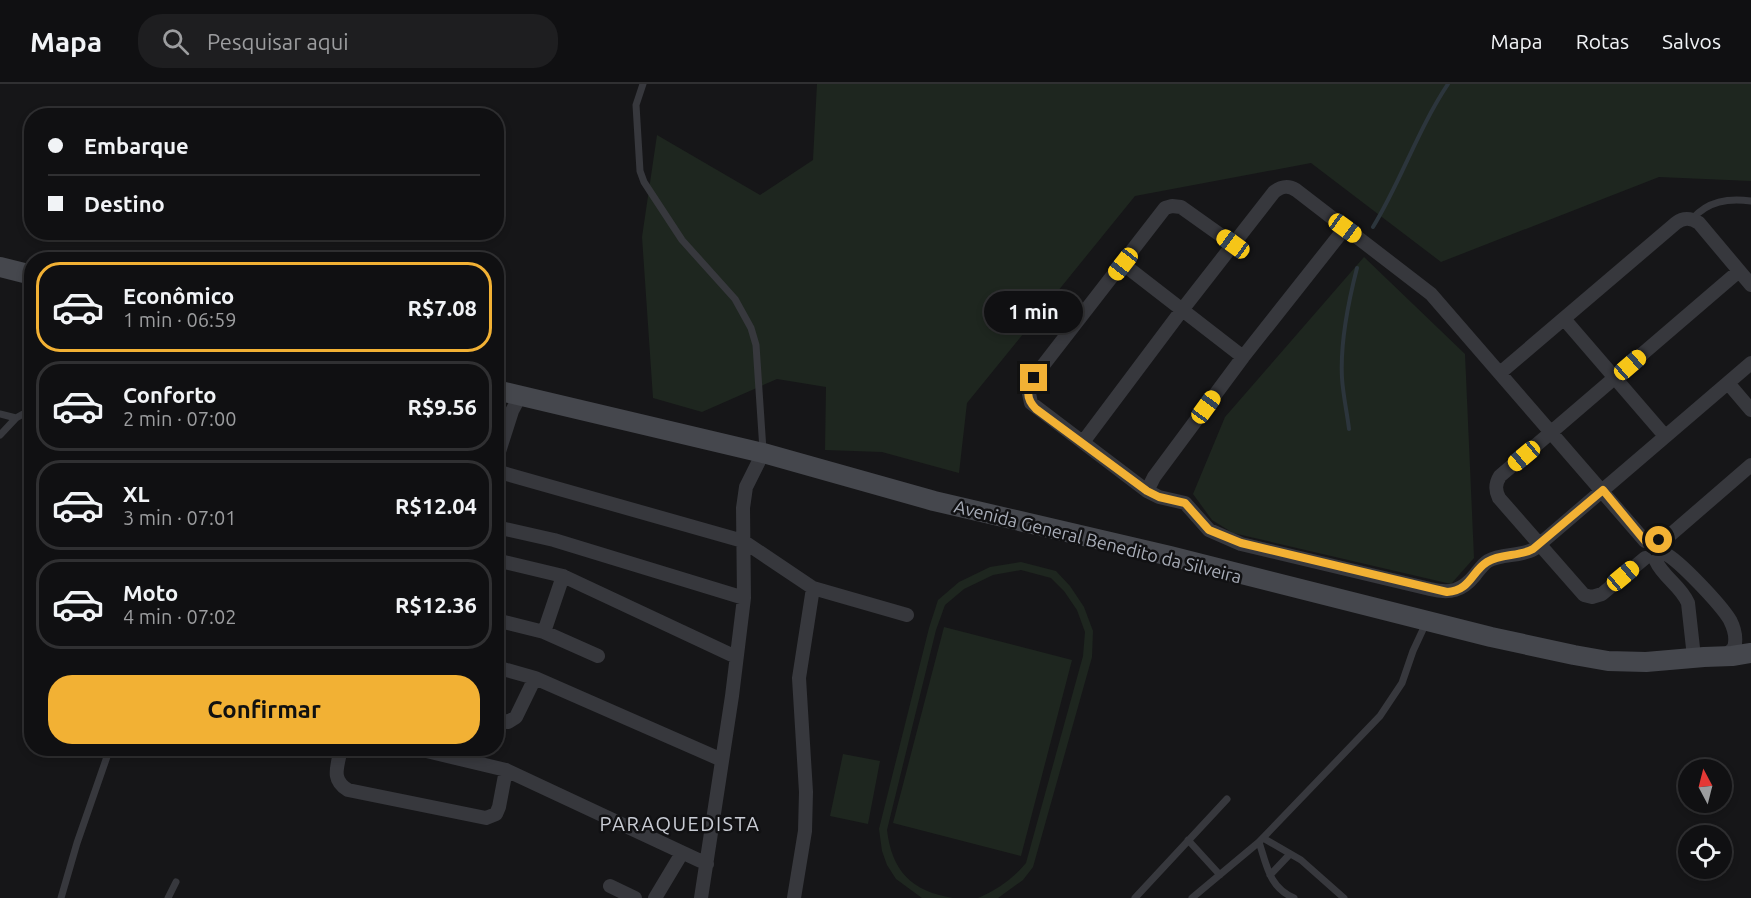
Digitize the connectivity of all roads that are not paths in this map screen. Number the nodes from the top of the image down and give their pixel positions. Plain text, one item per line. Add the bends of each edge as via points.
1 (643, 84) edge
2 (1751, 201) edge
3 (1692, 219) junction
4 (1345, 228) junction
5 (1233, 244) junction
6 (1123, 264) junction
7 (0, 267) edge
8 (1739, 271) junction
9 (24, 273) edge
10 (1751, 285) edge
11 (1182, 310) junction
12 (1564, 320) junction
13 (1243, 357) junction
14 (1751, 363) edge
15 (1500, 373) junction
16 (1614, 378) junction
17 (1728, 383) junction
18 (504, 392) edge
19 (520, 396) junction
20 (1751, 410) edge
21 (0, 414) edge
22 (24, 414) edge
23 (16, 418) junction
24 (1552, 432) junction
25 (0, 435) edge
26 (504, 436) edge
27 (1665, 436) junction
28 (1083, 442) junction
29 (763, 453) junction
30 (1751, 465) edge
31 (504, 473) edge
32 (1603, 490) junction
33 (1147, 491) junction
34 (504, 529) edge
35 (743, 541) junction
36 (1539, 545) junction
37 (1657, 554) junction
38 (504, 562) edge
39 (563, 576) junction
40 (813, 588) junction
41 (744, 598) junction
42 (907, 615) dead end
43 (1427, 621) junction
44 (504, 622) edge
45 (544, 632) junction
46 (1726, 651) edge
47 (598, 656) dead end
48 (736, 657) junction
49 (504, 669) edge
50 (535, 678) junction
51 (504, 721) edge
52 (107, 756) edge
53 (340, 756) edge
54 (447, 756) edge
55 (722, 760) junction
56 (506, 770) junction
57 (1227, 799) dead end
58 (1188, 840) junction
59 (1261, 840) junction
60 (682, 853) junction
61 (1290, 854) junction
62 (706, 864) junction
63 (1220, 875) junction
64 (1270, 875) junction
65 (176, 882) dead end
66 (610, 886) dead end
67 (61, 898) edge
68 (168, 898) edge
69 (634, 898) edge
70 (655, 898) edge
71 (701, 898) edge
72 (794, 898) edge
73 (1135, 898) edge
74 (1192, 898) edge
75 (1294, 898) edge
76 (1344, 898) edge

1 - 29 lane via 636,105 640,171 682,240 735,299 751,328 756,345
2 - 3 lane via 1719,201
3 - 8 street
3 - 12 street via 1676,223
4 - 5 street via 1296,190 1284,187 1274,192
4 - 13 street
4 - 15 street via 1431,294
5 - 6 street via 1184,209 1172,206 1160,213
5 - 11 street
6 - 11 street
6 - 28 street via 1028,389 1033,406
7 - 9 main road
8 - 10 street
8 - 16 street
11 - 13 street
11 - 28 street
12 - 15 street
12 - 16 street
13 - 33 street
14 - 17 street
15 - 24 street
16 - 24 street
16 - 27 street
17 - 20 street
17 - 27 street
18 - 19 main road, Avenida General Benedito da Silveira
19 - 26 street
19 - 29 main road, Avenida General Benedito da Silveira
21 - 23 lane
22 - 23 lane
23 - 25 lane
24 - 32 street
24 - 36 street via 1496,482 1499,498
27 - 32 street
28 - 33 street
29 - 35 street via 746,487
29 - 43 main road, Avenida General Benedito da Silveira via 934,501
30 - 37 street
31 - 35 street
32 - 36 street
32 - 37 street via 1645,541 1655,538
33 - 36 street via 1185,503 1209,530 1233,541 1442,592 1461,589 1488,561 1526,553
34 - 41 street via 554,540
35 - 40 street
35 - 41 street
36 - 37 street via 1576,589 1589,597 1602,594
37 - 46 street via 1659,568
37 - 46 street via 1672,557 1727,617 1733,627
38 - 39 street
39 - 45 street
39 - 48 street
40 - 42 street
40 - 72 street via 799,678 806,792 805,831
41 - 48 street
43 - 46 main road, Avenida General Benedito da Silveira via 1608,661 1646,662
43 - 59 lane via 1402,683 1380,716
44 - 45 street
45 - 47 street
48 - 55 street
49 - 50 street
50 - 51 street via 516,717
50 - 55 street
52 - 67 lane
53 - 56 street via 336,776 348,790 486,818 499,807
54 - 56 street
55 - 62 street
56 - 60 street
57 - 58 lane
58 - 63 lane
58 - 73 lane
59 - 61 lane
59 - 63 lane
59 - 64 lane
60 - 62 street
60 - 70 street
61 - 64 lane
61 - 76 lane
62 - 71 street
63 - 74 lane
64 - 75 lane via 1283,893
65 - 68 lane
66 - 69 street

